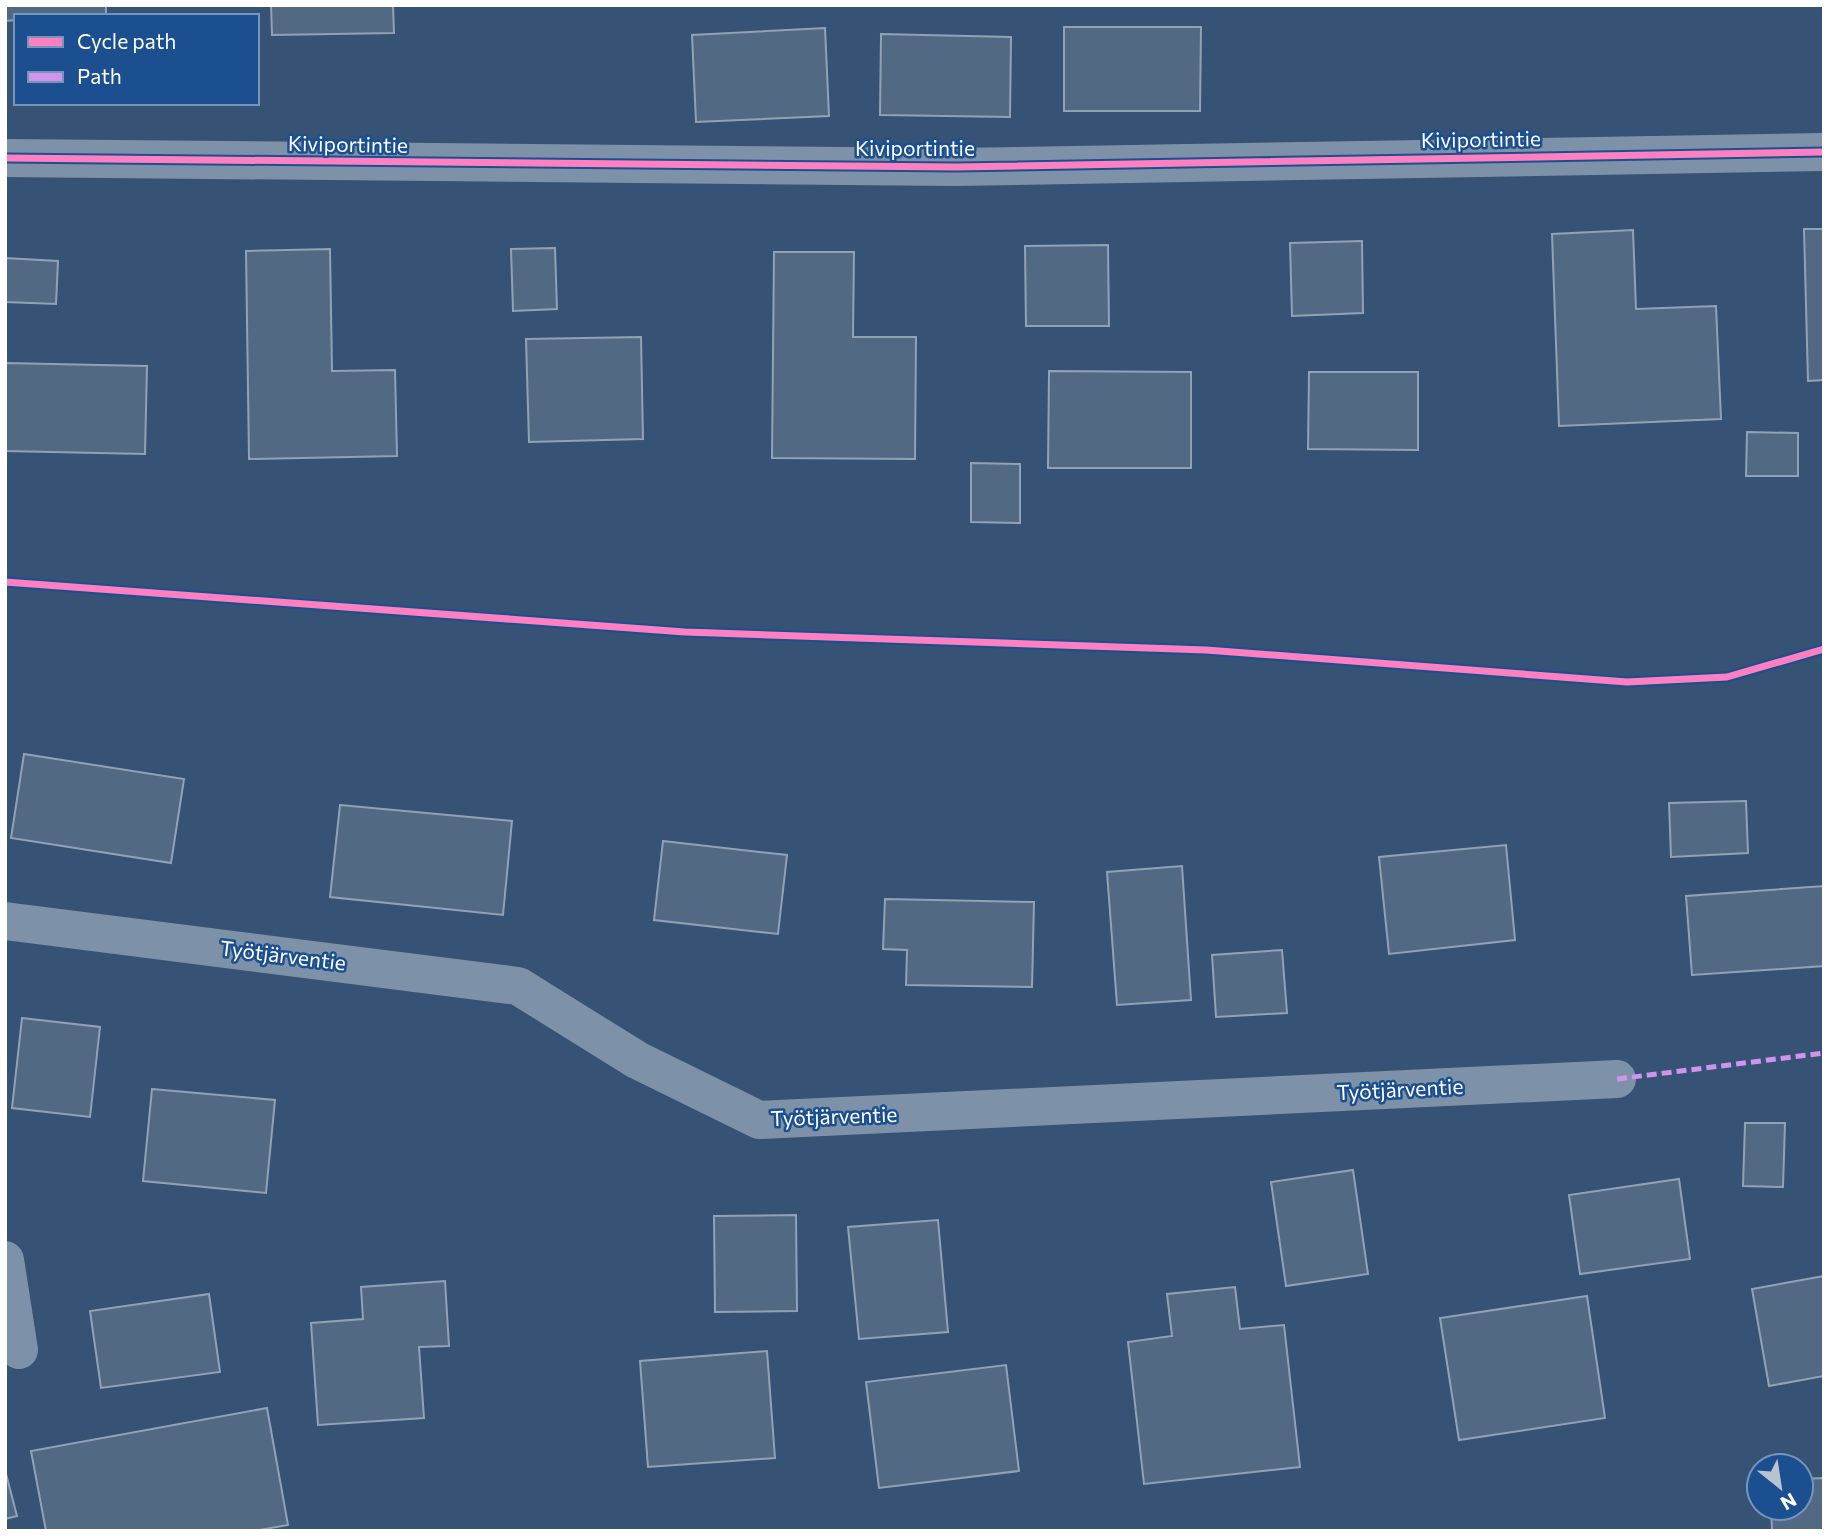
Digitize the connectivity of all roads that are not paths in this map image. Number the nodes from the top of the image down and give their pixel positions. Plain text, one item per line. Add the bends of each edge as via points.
1 (1824, 152) edge
2 (5, 158) edge
3 (5, 921) edge
4 (1617, 1079) dead end
5 (5, 1260) edge
6 (19, 1350) dead end

1 - 2 street, Kiviportintie via 956,167
3 - 4 street, Työtjärventie via 518,986 637,1060 759,1120
5 - 6 street

